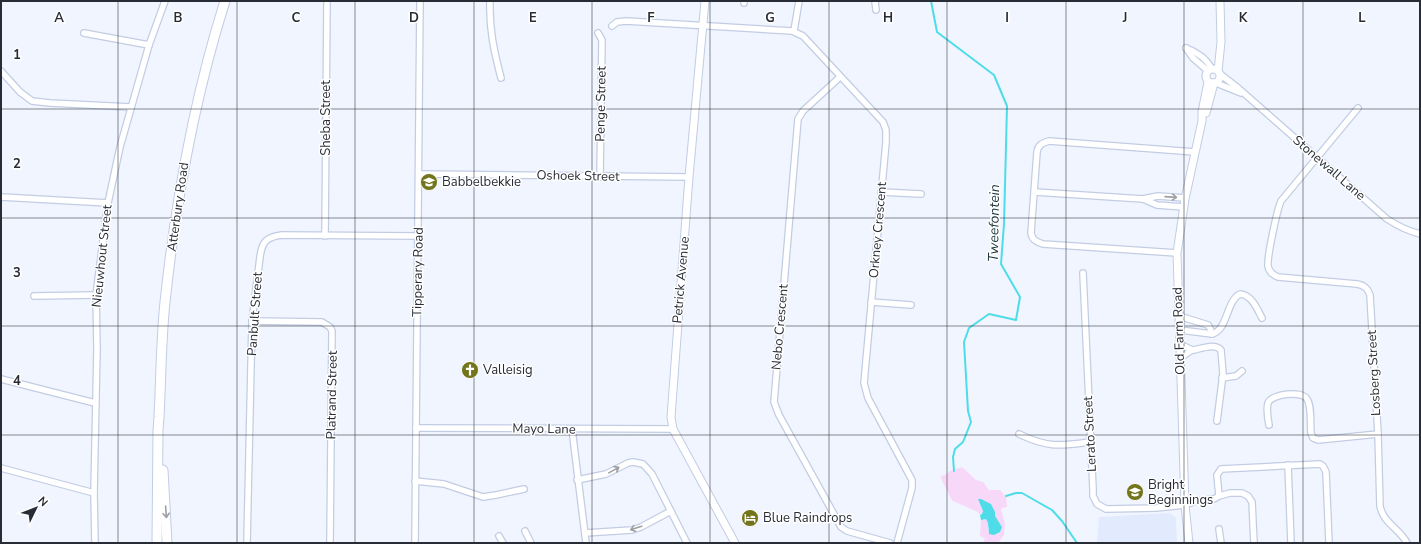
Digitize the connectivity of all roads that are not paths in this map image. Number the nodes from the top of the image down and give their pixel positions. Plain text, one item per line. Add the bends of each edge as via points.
1 (165, 1) edge
2 (225, 1) edge
3 (327, 1) edge
4 (420, 1) edge
5 (490, 1) edge
6 (705, 1) edge
7 (799, 1) edge
8 (875, 1) edge
9 (1220, 1) edge
10 (876, 10) dead end
11 (703, 25) junction
12 (612, 26) dead end
13 (794, 32) junction
14 (84, 33) dead end
15 (598, 33) dead end
16 (149, 45) junction
17 (1, 71) edge
18 (1214, 71) junction
19 (840, 77) junction
20 (501, 78) dead end
21 (1213, 83) junction
22 (1244, 94) junction
23 (131, 107) junction
24 (1358, 108) dead end
25 (1195, 152) junction
26 (1317, 158) junction
27 (419, 174) junction
28 (600, 176) junction
29 (690, 177) junction
30 (881, 192) junction
31 (1035, 192) junction
32 (921, 194) dead end
33 (1, 197) edge
34 (1185, 198) junction
35 (1143, 199) junction
36 (108, 203) junction
37 (1183, 207) junction
38 (1420, 234) edge
39 (325, 236) junction
40 (418, 236) junction
41 (1177, 253) junction
42 (1083, 273) dead end
43 (96, 295) junction
44 (34, 296) dead end
45 (871, 302) junction
46 (911, 305) dead end
47 (1179, 316) junction
48 (1262, 318) dead end
49 (252, 321) junction
50 (1180, 330) junction
51 (1212, 334) junction
52 (1180, 344) junction
53 (1194, 350) dead end
54 (1180, 358) junction
55 (1242, 371) dead end
56 (1222, 378) junction
57 (1, 379) edge
58 (95, 403) junction
59 (160, 417) junction
60 (1217, 421) dead end
61 (1268, 425) dead end
62 (416, 428) junction
63 (572, 429) junction
64 (673, 429) junction
65 (1019, 434) dead end
66 (1378, 434) junction
67 (1090, 442) junction
68 (1288, 466) junction
69 (1, 468) edge
70 (577, 480) junction
71 (415, 481) junction
72 (524, 489) dead end
73 (94, 493) junction
74 (1219, 496) junction
75 (1185, 505) junction
76 (671, 511) junction
77 (1219, 529) dead end
78 (525, 531) dead end
79 (585, 533) junction
80 (499, 536) dead end
81 (95, 543) edge
82 (157, 543) edge
83 (168, 543) edge
84 (247, 543) edge
85 (330, 543) edge
86 (415, 543) edge
87 (502, 543) edge
88 (531, 543) edge
89 (586, 543) edge
90 (687, 543) edge
91 (735, 543) edge
92 (890, 543) edge
93 (897, 543) edge
94 (1188, 543) edge
95 (1220, 543) edge
96 (1254, 543) edge
97 (1291, 543) edge
98 (1329, 543) edge
99 (1407, 543) edge

1 - 16 street, Nieuwhout Street
2 - 59 main road, Atterbury Road via 206,62 182,172 165,303
3 - 39 street, Sheba Street
4 - 27 street, Tipperary Road
5 - 20 street via 490,29
6 - 11 street, Petrick Avenue
7 - 13 street
8 - 10 street
9 - 18 street via 1221,42
11 - 12 street via 626,21 617,22
11 - 13 street, Orkney Crescent
11 - 29 street, Petrick Avenue
13 - 19 street, Orkney Crescent via 803,36
14 - 16 street
15 - 28 street, Penge Street via 602,40
16 - 23 street, Nieuwhout Street
17 - 23 street via 32,101
18 - 21 street via 1220,79
18 - 21 street via 1205,75
18 - 22 street, Stonewall Lane
19 - 30 street, Orkney Crescent via 886,127
19 - 92 street, Nebo Crescent via 803,111 798,119 774,402 841,527
21 - 22 street, Stonewall Lane
21 - 25 street, Old Farm Road via 1204,105
22 - 26 street, Stonewall Lane
23 - 36 street, Nieuwhout Street
24 - 26 street
25 - 31 street via 1044,142 1037,150
25 - 34 street, Old Farm Road
26 - 38 street, Stonewall Lane via 1387,219 1403,229
26 - 66 street, Losberg Street via 1279,206 1269,269 1274,275 1283,278 1361,285 1368,290
27 - 28 street, Oshoek Street
27 - 40 street, Tipperary Road
28 - 29 street, Oshoek Street
29 - 64 street, Petrick Avenue via 672,398
30 - 32 street
30 - 45 street, Orkney Crescent
31 - 35 street
31 - 41 street via 1031,233 1036,242
33 - 36 street
35 -> 34 street via 1158,196
34 - 37 street, Old Farm Road
35 - 37 street via 1157,205
36 - 43 street, Nieuwhout Street
37 - 41 street, Old Farm Road
39 - 40 street, Panbult Street
39 - 49 street, Panbult Street via 282,235 272,237 264,243
40 - 62 street, Tipperary Road
41 - 47 street, Old Farm Road
42 - 67 street, Lerato Street
43 - 44 street
43 - 58 street, Nieuwhout Street
45 - 46 street
45 - 93 street, Orkney Crescent via 865,388 912,482
47 - 50 street, Old Farm Road
47 - 51 street via 1208,325
48 - 51 street via 1249,297 1240,294 1233,299 1221,326
49 - 84 street, Panbult Street
49 - 85 street, Platrand Street via 322,322 332,331
50 - 51 street
50 - 52 street, Old Farm Road
52 - 54 street, Old Farm Road
52 - 54 street via 1192,350
53 - 56 street via 1214,346 1220,348
54 - 75 street, Old Farm Road
55 - 56 street via 1236,376
56 - 60 street
57 - 58 street
58 - 73 street, Nieuwhout Street
59 - 82 main road, Atterbury Road
59 -> 83 main road, Atterbury Road
61 - 66 street via 1270,400 1278,396 1298,394 1308,399 1311,433 1315,439
62 - 63 street, Mayo Lane
62 - 71 street, Tipperary Road
63 - 64 street, Mayo Lane
63 - 70 street
64 - 91 street, Petrick Avenue
65 - 67 street via 1048,445
66 - 99 street, Losberg Street via 1380,510 1387,522
67 - 75 street, Lerato Street via 1094,496 1101,507 1113,509
68 - 74 street via 1221,469 1217,475
68 - 97 street
68 - 98 street via 1316,463 1322,465 1325,470
69 - 73 street
70 -> 76 street via 606,474 628,463 639,462 652,474
70 - 79 street
71 - 72 street via 444,484 483,497
71 - 86 street, Tipperary Road
73 - 81 street, Nieuwhout Street
74 - 75 street
74 - 96 street via 1238,492 1248,496 1252,502
75 - 94 street, Old Farm Road
76 -> 79 street via 632,530
76 - 90 street
77 - 95 street
78 - 88 street
79 - 89 street
80 - 87 street

